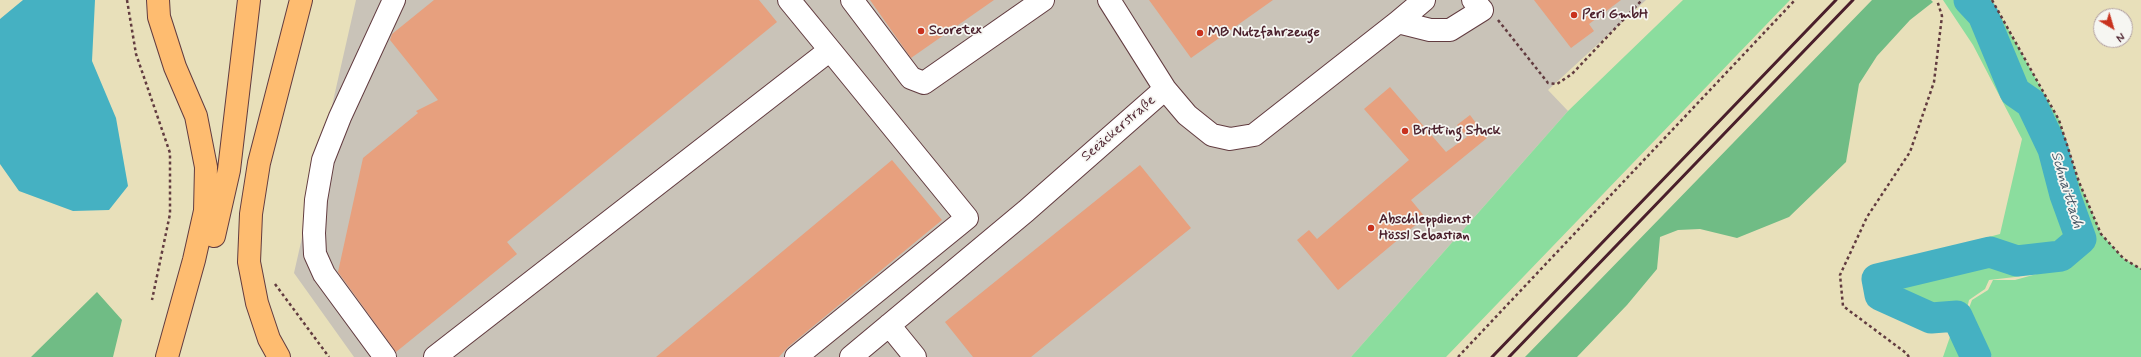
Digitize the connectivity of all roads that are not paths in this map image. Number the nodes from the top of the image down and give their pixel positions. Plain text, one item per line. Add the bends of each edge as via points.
1 (158, 0) edge
2 (249, 0) edge
3 (301, 0) edge
4 (394, 0) edge
5 (789, 0) edge
6 (852, 0) edge
7 (1043, 0) edge
8 (1109, 0) edge
9 (1424, 0) edge
10 (1478, 5) edge
11 (1398, 22) junction
12 (830, 50) junction
13 (1165, 89) junction
14 (889, 326) junction
15 (166, 357) edge
16 (172, 357) edge
17 (279, 357) edge
18 (385, 357) edge
19 (436, 357) edge
20 (796, 357) edge
21 (851, 357) edge
22 (915, 357) edge

1 - 15 main road via 159,17 175,67 196,116 206,167 205,211 194,260
2 - 16 main road via 230,170 209,259
3 - 17 main road via 260,163 251,214 250,262 257,303 268,339
4 - 18 street via 323,160 316,200 314,233 315,254 324,274
5 - 12 street
6 - 7 street via 911,78 924,83
8 - 13 street
9 - 11 street, Seeäckerstraße
10 - 11 street via 1450,30 1430,30
11 - 13 street, Seeäckerstraße via 1254,135 1230,139 1212,135 1187,115
12 - 19 street
12 - 20 street via 966,218
13 - 14 street, Seeäckerstraße via 1026,211
14 - 21 street, Seeäckerstraße
14 - 22 street

